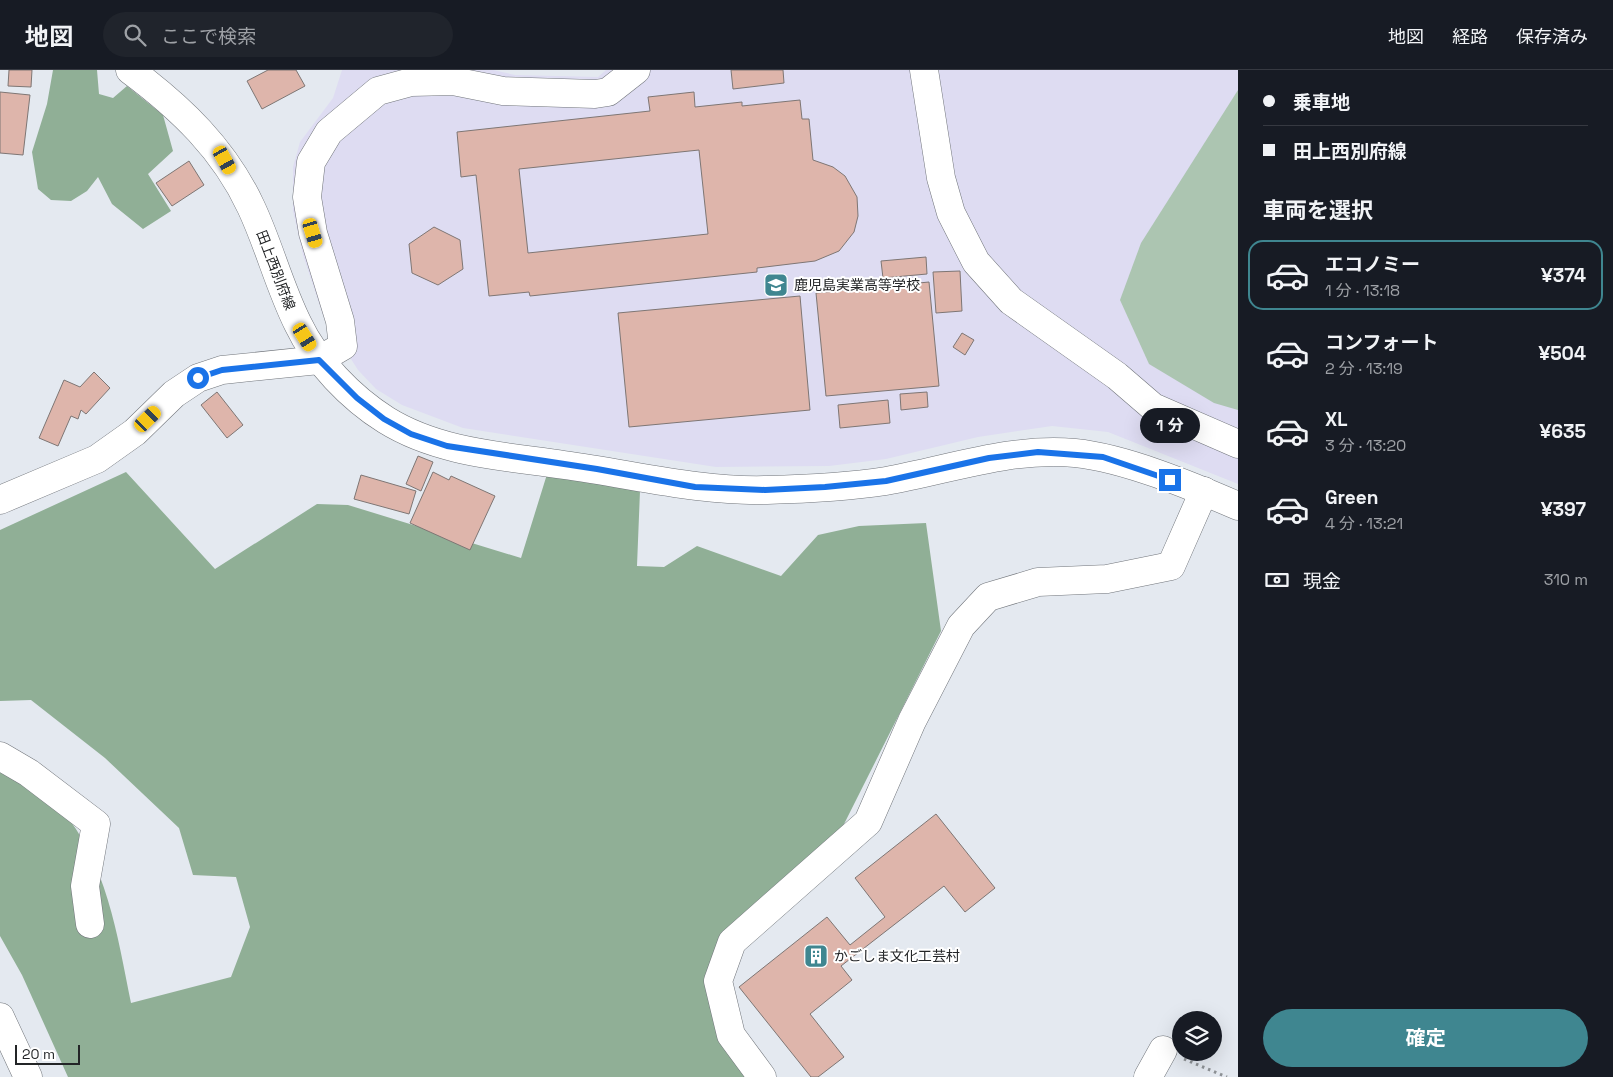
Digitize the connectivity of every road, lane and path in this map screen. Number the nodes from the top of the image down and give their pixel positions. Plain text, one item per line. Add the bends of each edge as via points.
1 (130, 70) edge
2 (636, 70) edge
3 (924, 70) edge
4 (319, 360) junction
5 (1238, 444) edge
6 (1204, 491) junction
7 (0, 500) edge
8 (1238, 506) edge
9 (0, 756) edge
10 (90, 924) dead end
11 (0, 1017) edge
12 (1163, 1050) joint
13 (28, 1077) edge
14 (762, 1077) edge
15 (1148, 1077) edge
16 (1227, 1077) edge

1 - 4 street, 田上西別府線 via 172,102 203,132 225,160 251,206 298,325
2 - 4 street via 608,92 595,94 502,91 453,81 411,82 378,91 329,132 311,162 306,197 313,233 340,321 342,346
3 - 5 street via 941,178 951,213 976,262 1011,301 1118,376 1153,407
4 - 6 street, 田上西別府線 via 357,398 411,434 447,446 695,487 765,490 886,481 989,458 1038,452 1103,457
4 - 7 street via 222,370 198,378 174,394 135,432 97,459
6 - 8 street, 田上西別府線
6 - 14 street via 1171,566 1108,579 1030,584 988,597 961,626 912,721 868,822 732,942 718,981 731,1035
9 - 10 street via 29,773 96,824 85,886
11 - 13 street
12 - 15 street
12 - 16 path

